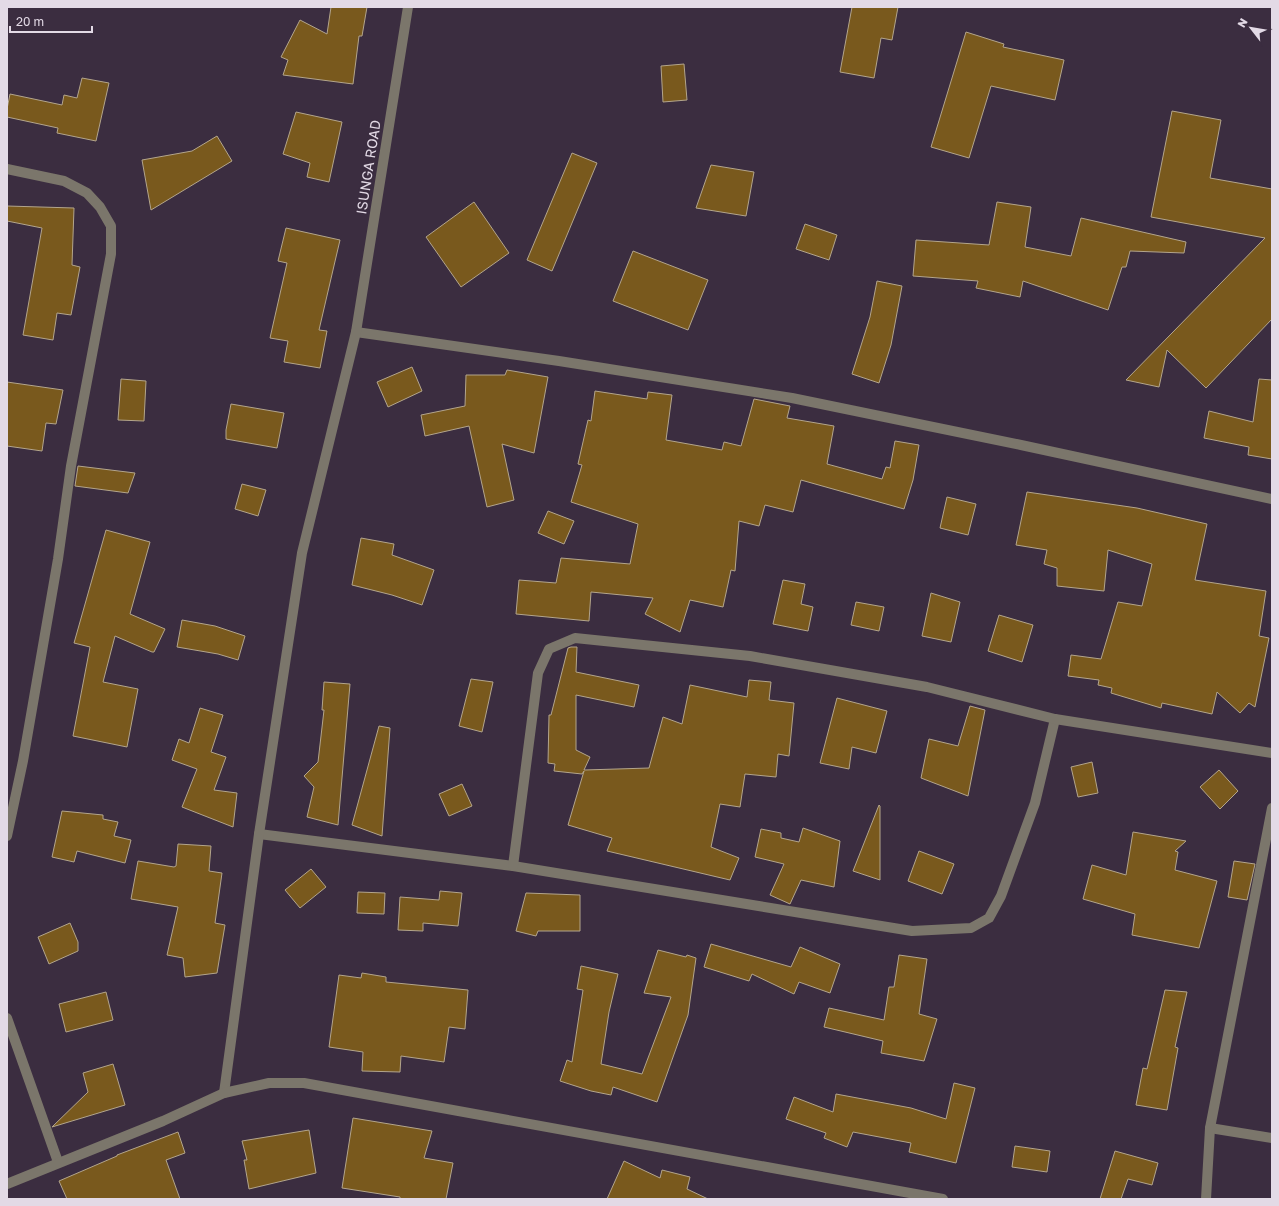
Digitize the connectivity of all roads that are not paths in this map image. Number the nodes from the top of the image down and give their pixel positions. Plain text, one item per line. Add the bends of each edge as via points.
1 (408, 7) edge
2 (7, 169) edge
3 (356, 332) junction
4 (1272, 500) edge
5 (1055, 719) junction
6 (1272, 754) edge
7 (1272, 808) edge
8 (259, 834) junction
9 (7, 836) edge
10 (513, 866) junction
11 (7, 1018) edge
12 (224, 1093) junction
13 (1210, 1128) junction
14 (1272, 1138) edge
15 (58, 1162) junction
16 (7, 1184) edge
17 (941, 1199) edge
18 (1206, 1199) edge

1 - 3 street, ISUNGA ROAD
2 - 9 street via 64,181 87,193 100,207 111,226 111,254 71,466 58,559 23,761
3 - 4 street via 792,398
3 - 8 street, ISUNGA ROAD via 302,554
5 - 6 street
5 - 10 street via 1035,803 1001,896 989,918 970,928 912,931
5 - 10 street via 927,687 750,656 575,638 549,649 538,673
7 - 13 street
8 - 10 street
8 - 12 street, ISUNGA ROAD
11 - 15 street
12 - 15 street via 163,1121
12 - 17 street via 269,1083 304,1083
13 - 14 street
13 - 18 street
15 - 16 street

